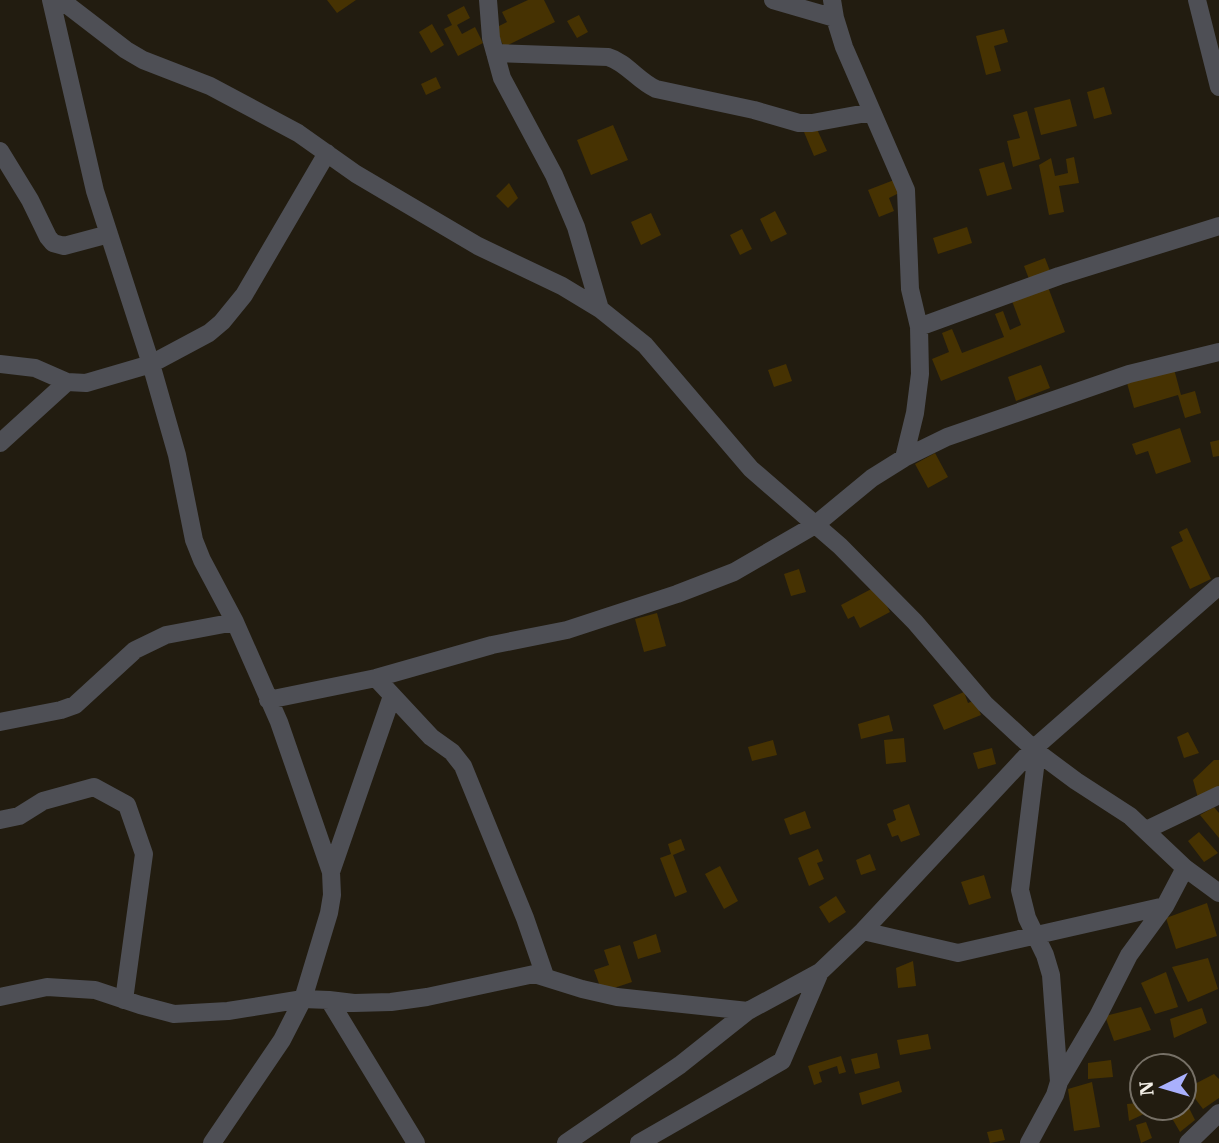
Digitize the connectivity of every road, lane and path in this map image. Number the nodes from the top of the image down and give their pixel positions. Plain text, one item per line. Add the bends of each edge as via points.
1 (51, 0) edge
2 (61, 0) edge
3 (488, 0) edge
4 (773, 0) edge
5 (1197, 0) edge
6 (834, 9) edge
7 (495, 53) junction
8 (1219, 87) edge
9 (872, 112) junction
10 (0, 151) edge
11 (327, 153) junction
12 (1219, 226) edge
13 (109, 234) junction
14 (600, 309) junction
15 (919, 327) junction
16 (1219, 352) edge
17 (0, 364) edge
18 (151, 364) junction
19 (67, 382) junction
20 (0, 443) edge
21 (904, 458) junction
22 (815, 525) junction
23 (1219, 586) edge
24 (235, 622) junction
25 (376, 678) junction
26 (392, 696) junction
27 (268, 700) junction
28 (0, 722) edge
29 (1035, 751) junction
30 (1219, 795) edge
31 (0, 820) edge
32 (1146, 830) junction
33 (1185, 868) junction
34 (331, 872) junction
35 (1219, 893) edge
36 (1165, 906) junction
37 (863, 931) junction
38 (1035, 935) junction
39 (820, 972) junction
40 (545, 976) junction
41 (0, 997) edge
42 (303, 999) junction
43 (124, 1000) junction
44 (329, 1000) junction
45 (748, 1011) junction
46 (1059, 1082) junction
47 (1219, 1113) edge
48 (212, 1143) edge
49 (416, 1143) edge
50 (566, 1143) edge
51 (639, 1143) edge
52 (1029, 1143) edge
53 (1188, 1143) edge

1 - 13 street
2 - 11 street via 143,60 210,86 298,132
3 - 7 street
4 - 6 street
5 - 8 street
6 - 9 street via 844,47
7 - 9 street via 608,57 656,89 799,123
7 - 14 street via 502,78 576,227
9 - 15 street via 905,190 910,289
10 - 13 street via 54,243 64,246
11 - 14 street via 478,246
11 - 18 street via 233,309 209,333
12 - 15 street via 1059,276
13 - 18 street
14 - 22 street via 645,345 751,469
15 - 21 street via 920,374
16 - 21 street via 1129,374 1045,402 947,437
17 - 19 street via 35,368
18 - 19 street via 86,383
18 - 24 street via 177,455 194,540
19 - 20 street
21 - 22 street
22 - 25 street via 734,572 677,594 567,630 492,645
22 - 29 street via 915,622 985,704
23 - 29 street
24 - 27 street
24 - 28 street via 166,635 135,650 75,705
25 - 26 street
25 - 27 street
26 - 34 street
26 - 40 street via 463,766
27 - 34 street
29 - 32 street
29 - 37 street
29 - 38 street via 1020,890
30 - 32 street
31 - 43 street via 19,816 43,801 94,787 127,805 144,854
32 - 33 street
33 - 35 street
33 - 36 street
34 - 42 street via 329,913
36 - 38 street
36 - 46 street via 1129,955
37 - 38 street via 958,953
37 - 39 street
38 - 46 street via 1051,975
39 - 45 street
39 - 51 street via 782,1061
40 - 44 street via 534,974 391,1002
40 - 45 street via 617,997
41 - 43 street via 47,987 95,990
42 - 43 street via 174,1014
42 - 44 street
42 - 48 street via 282,1040
44 - 49 street
45 - 50 street via 680,1065
46 - 52 street
47 - 53 street

